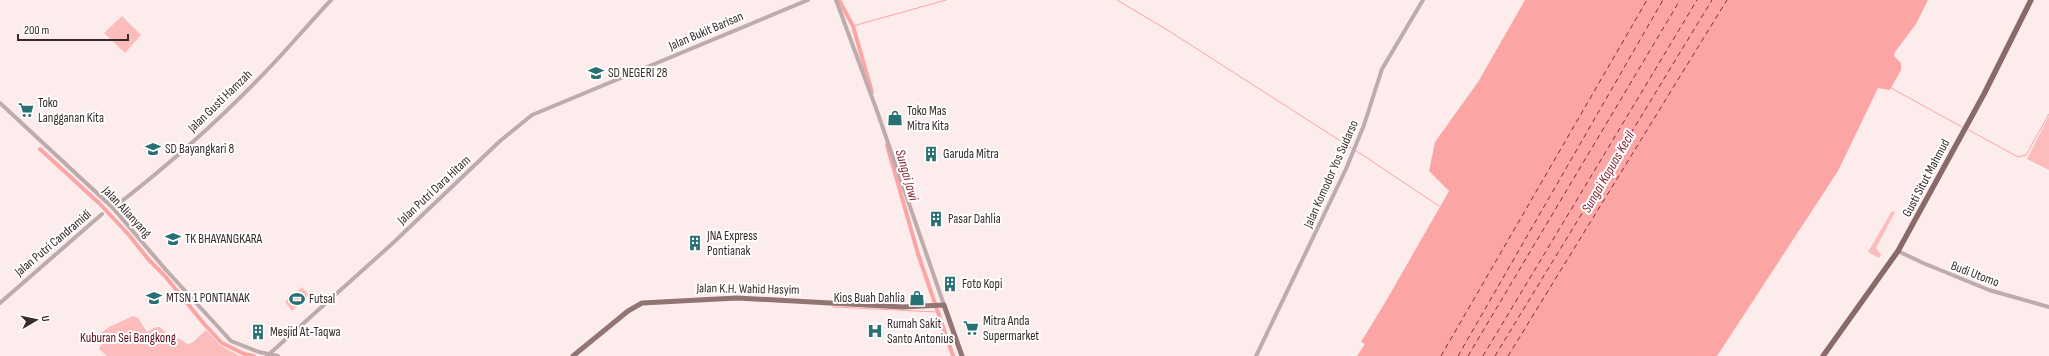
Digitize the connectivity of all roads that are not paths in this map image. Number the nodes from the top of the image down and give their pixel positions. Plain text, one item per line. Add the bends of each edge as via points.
1 (331, 0) edge
2 (808, 0) edge
3 (836, 0) edge
4 (1423, 0) edge
5 (2031, 0) edge
6 (635, 72) joint
7 (0, 103) edge
8 (113, 208) junction
9 (102, 214) dead end
10 (1898, 250) junction
11 (0, 303) edge
12 (942, 305) junction
13 (2049, 307) edge
14 (268, 355) edge
15 (278, 356) edge
16 (573, 356) edge
17 (962, 356) edge
18 (1256, 356) edge
19 (1823, 356) edge

1 - 8 street, Jalan Gusti Hamzah via 272,66 227,110 158,172
2 - 6 street, Jalan Bukit Barisan
3 - 12 street via 877,111
4 - 18 street, Jalan Komodor Yos Sudarso via 1382,69 1364,125 1346,169
5 - 10 highway, Gusti Situt Mahmud via 1968,123
6 - 14 street, Jalan Putri Dara Hitam via 544,109 526,119
7 - 8 street, Jalan Alianyang
8 - 14 street, Jalan Alianyang via 231,341
9 - 11 street, Jalan Putri Candramidi
10 - 13 street, Budi Utomo via 1989,290
10 - 19 highway, Gusti Situt Mahmud
12 - 16 main road, Jalan K.H. Wahid Hasyim via 739,298 642,303 628,310
12 - 17 main road
14 - 15 street, Jalan Alianyang

